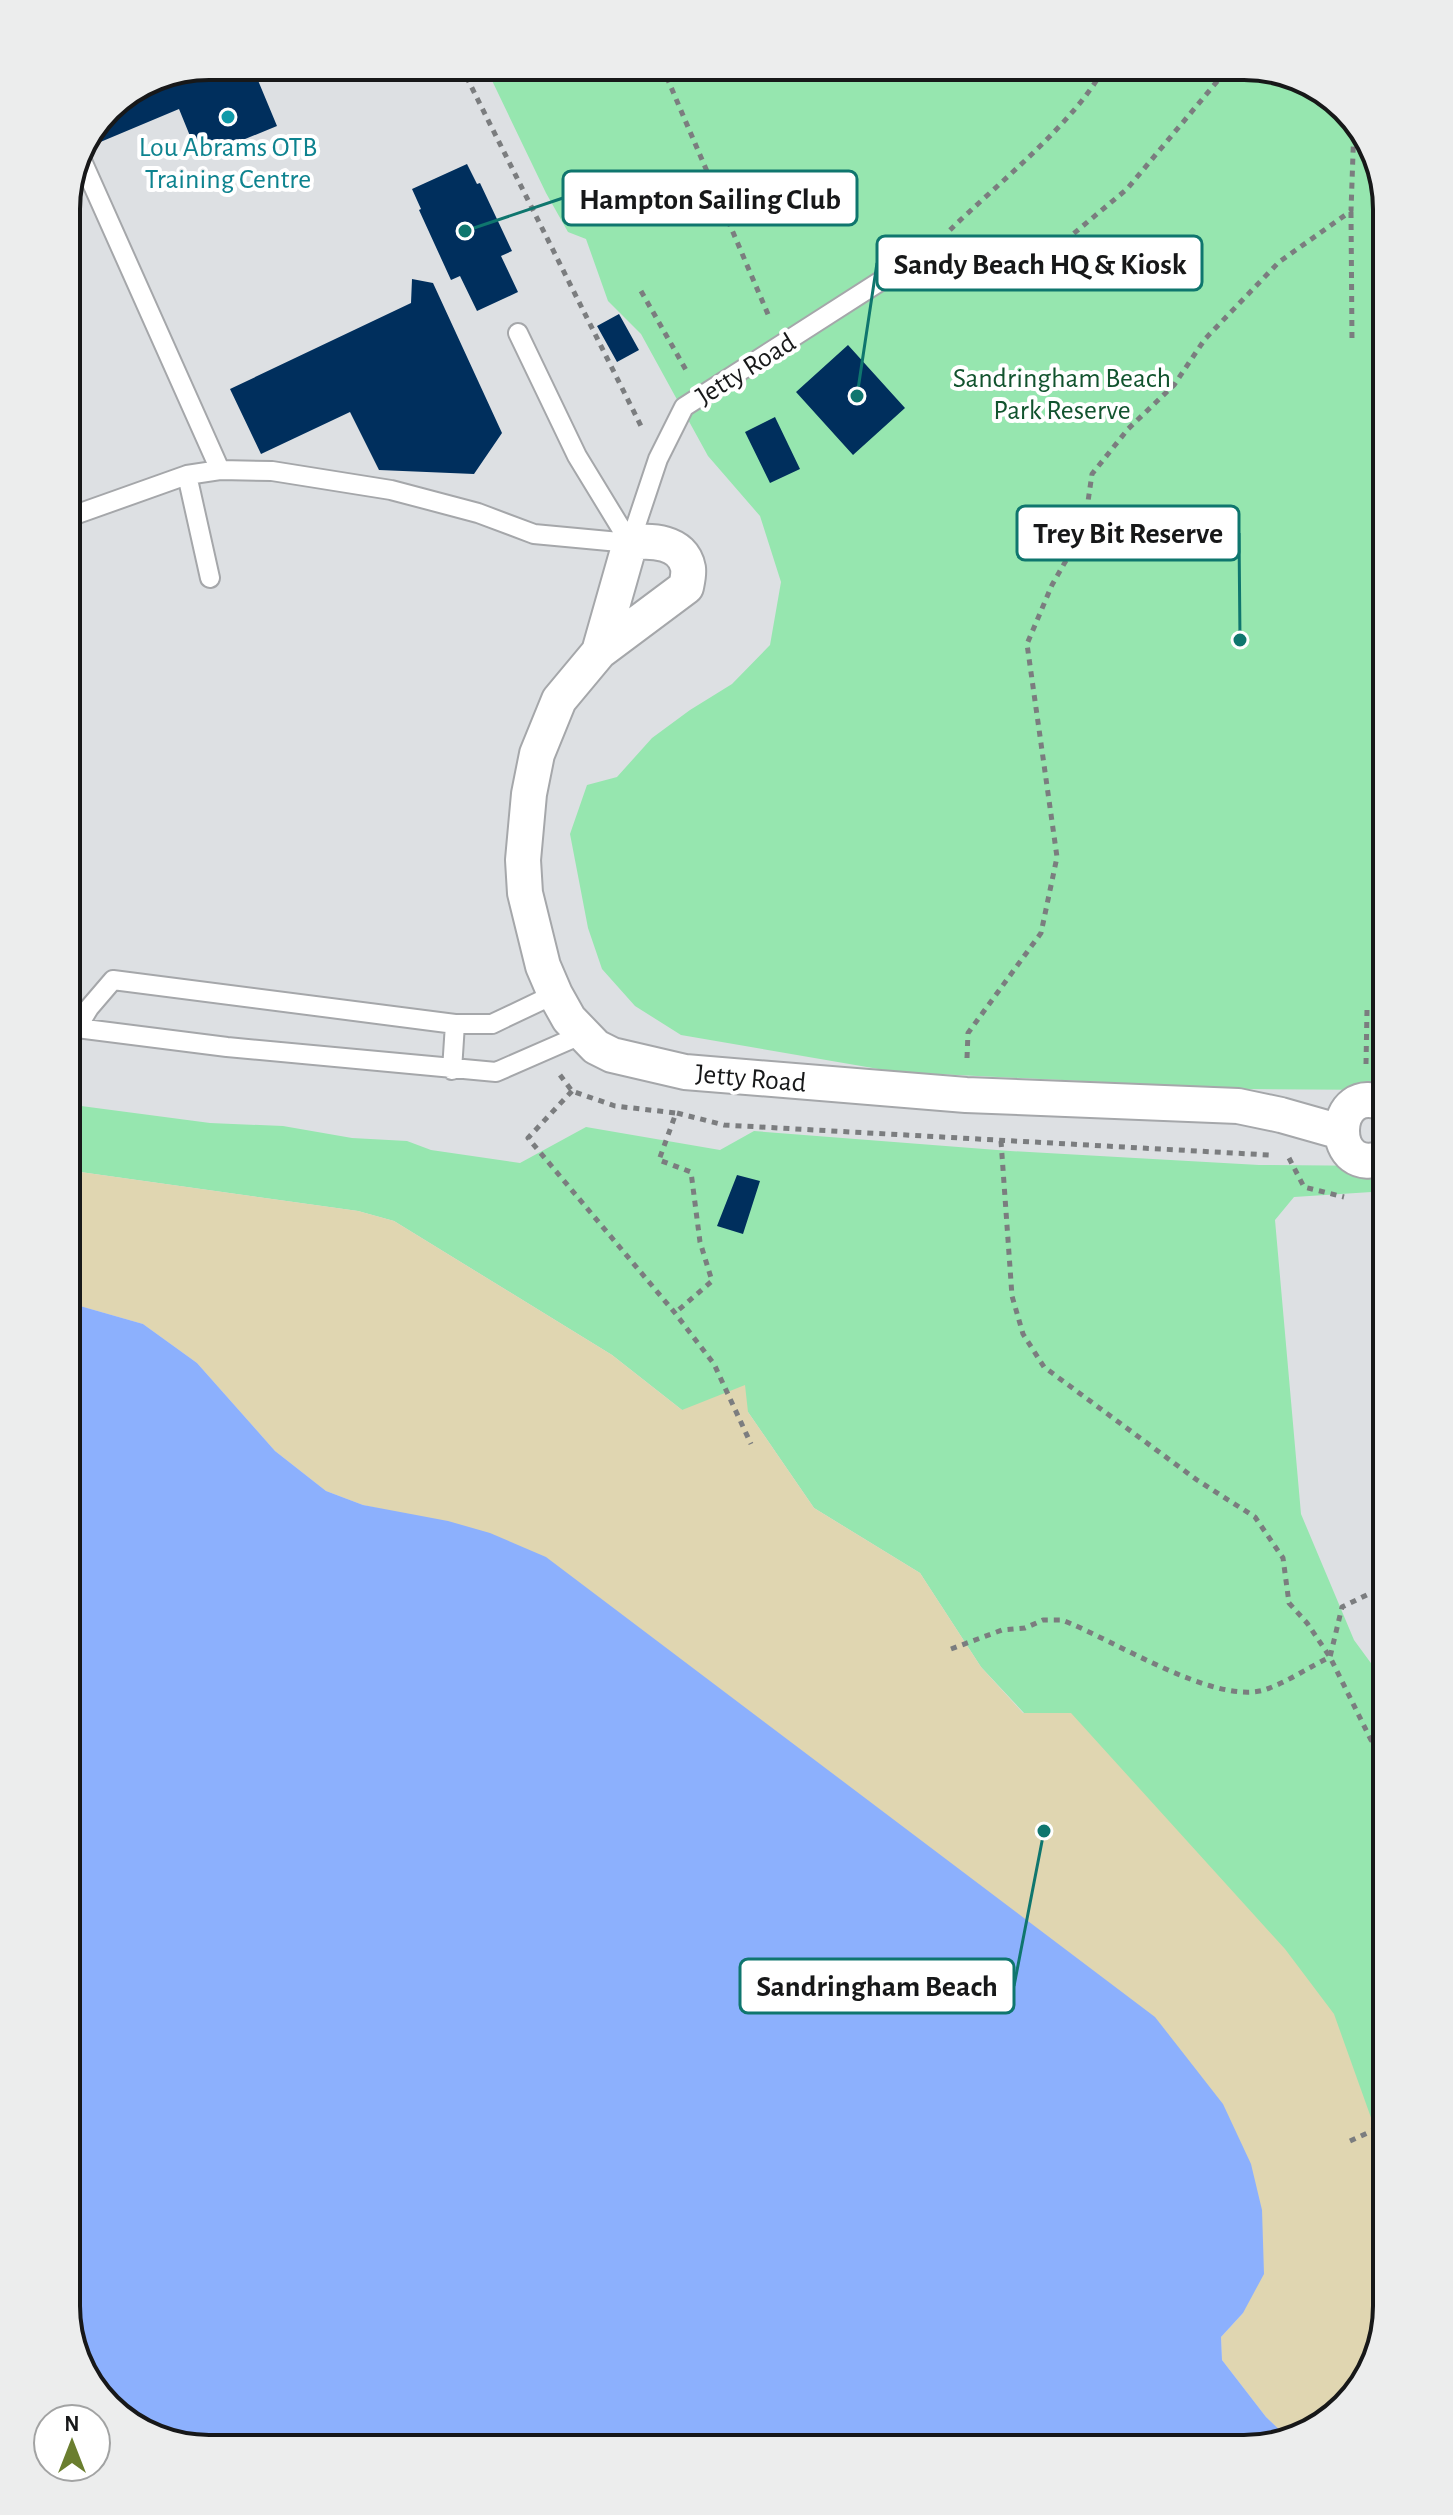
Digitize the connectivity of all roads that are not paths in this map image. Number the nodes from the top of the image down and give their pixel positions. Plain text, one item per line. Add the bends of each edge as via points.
1 (86, 170) edge
2 (929, 250) road end
3 (518, 333) dead end
4 (220, 470) junction
5 (187, 475) junction
6 (80, 513) edge
7 (630, 543) junction
8 (210, 578) dead end
9 (599, 652) junction
10 (555, 994) junction
11 (80, 1023) edge
12 (455, 1024) junction
13 (80, 1028) edge
14 (583, 1034) junction
15 (452, 1070) junction
16 (1373, 1102) edge
17 (1341, 1132) junction
18 (1373, 1160) edge

1 - 4 lane
2 - 7 lane, Jetty Road via 684,407 658,459
3 - 7 lane via 577,456
4 - 5 lane
4 - 7 lane via 272,471 391,490 534,534
5 - 6 lane
5 - 8 lane
7 - 9 street, Jetty Road
7 - 9 street, Jetty Road via 653,540 675,548 688,566 686,587
9 - 10 street, Jetty Road via 559,700 537,754 529,794 525,893
10 - 12 lane via 492,1024
10 - 14 street, Jetty Road
11 - 12 lane via 113,980
12 - 15 lane
13 - 15 lane
14 - 15 lane via 496,1072
14 - 17 street, Jetty Road via 612,1055 685,1072 966,1095 1238,1106
16 - 17 street via 1349,1109
17 - 18 street via 1356,1158

